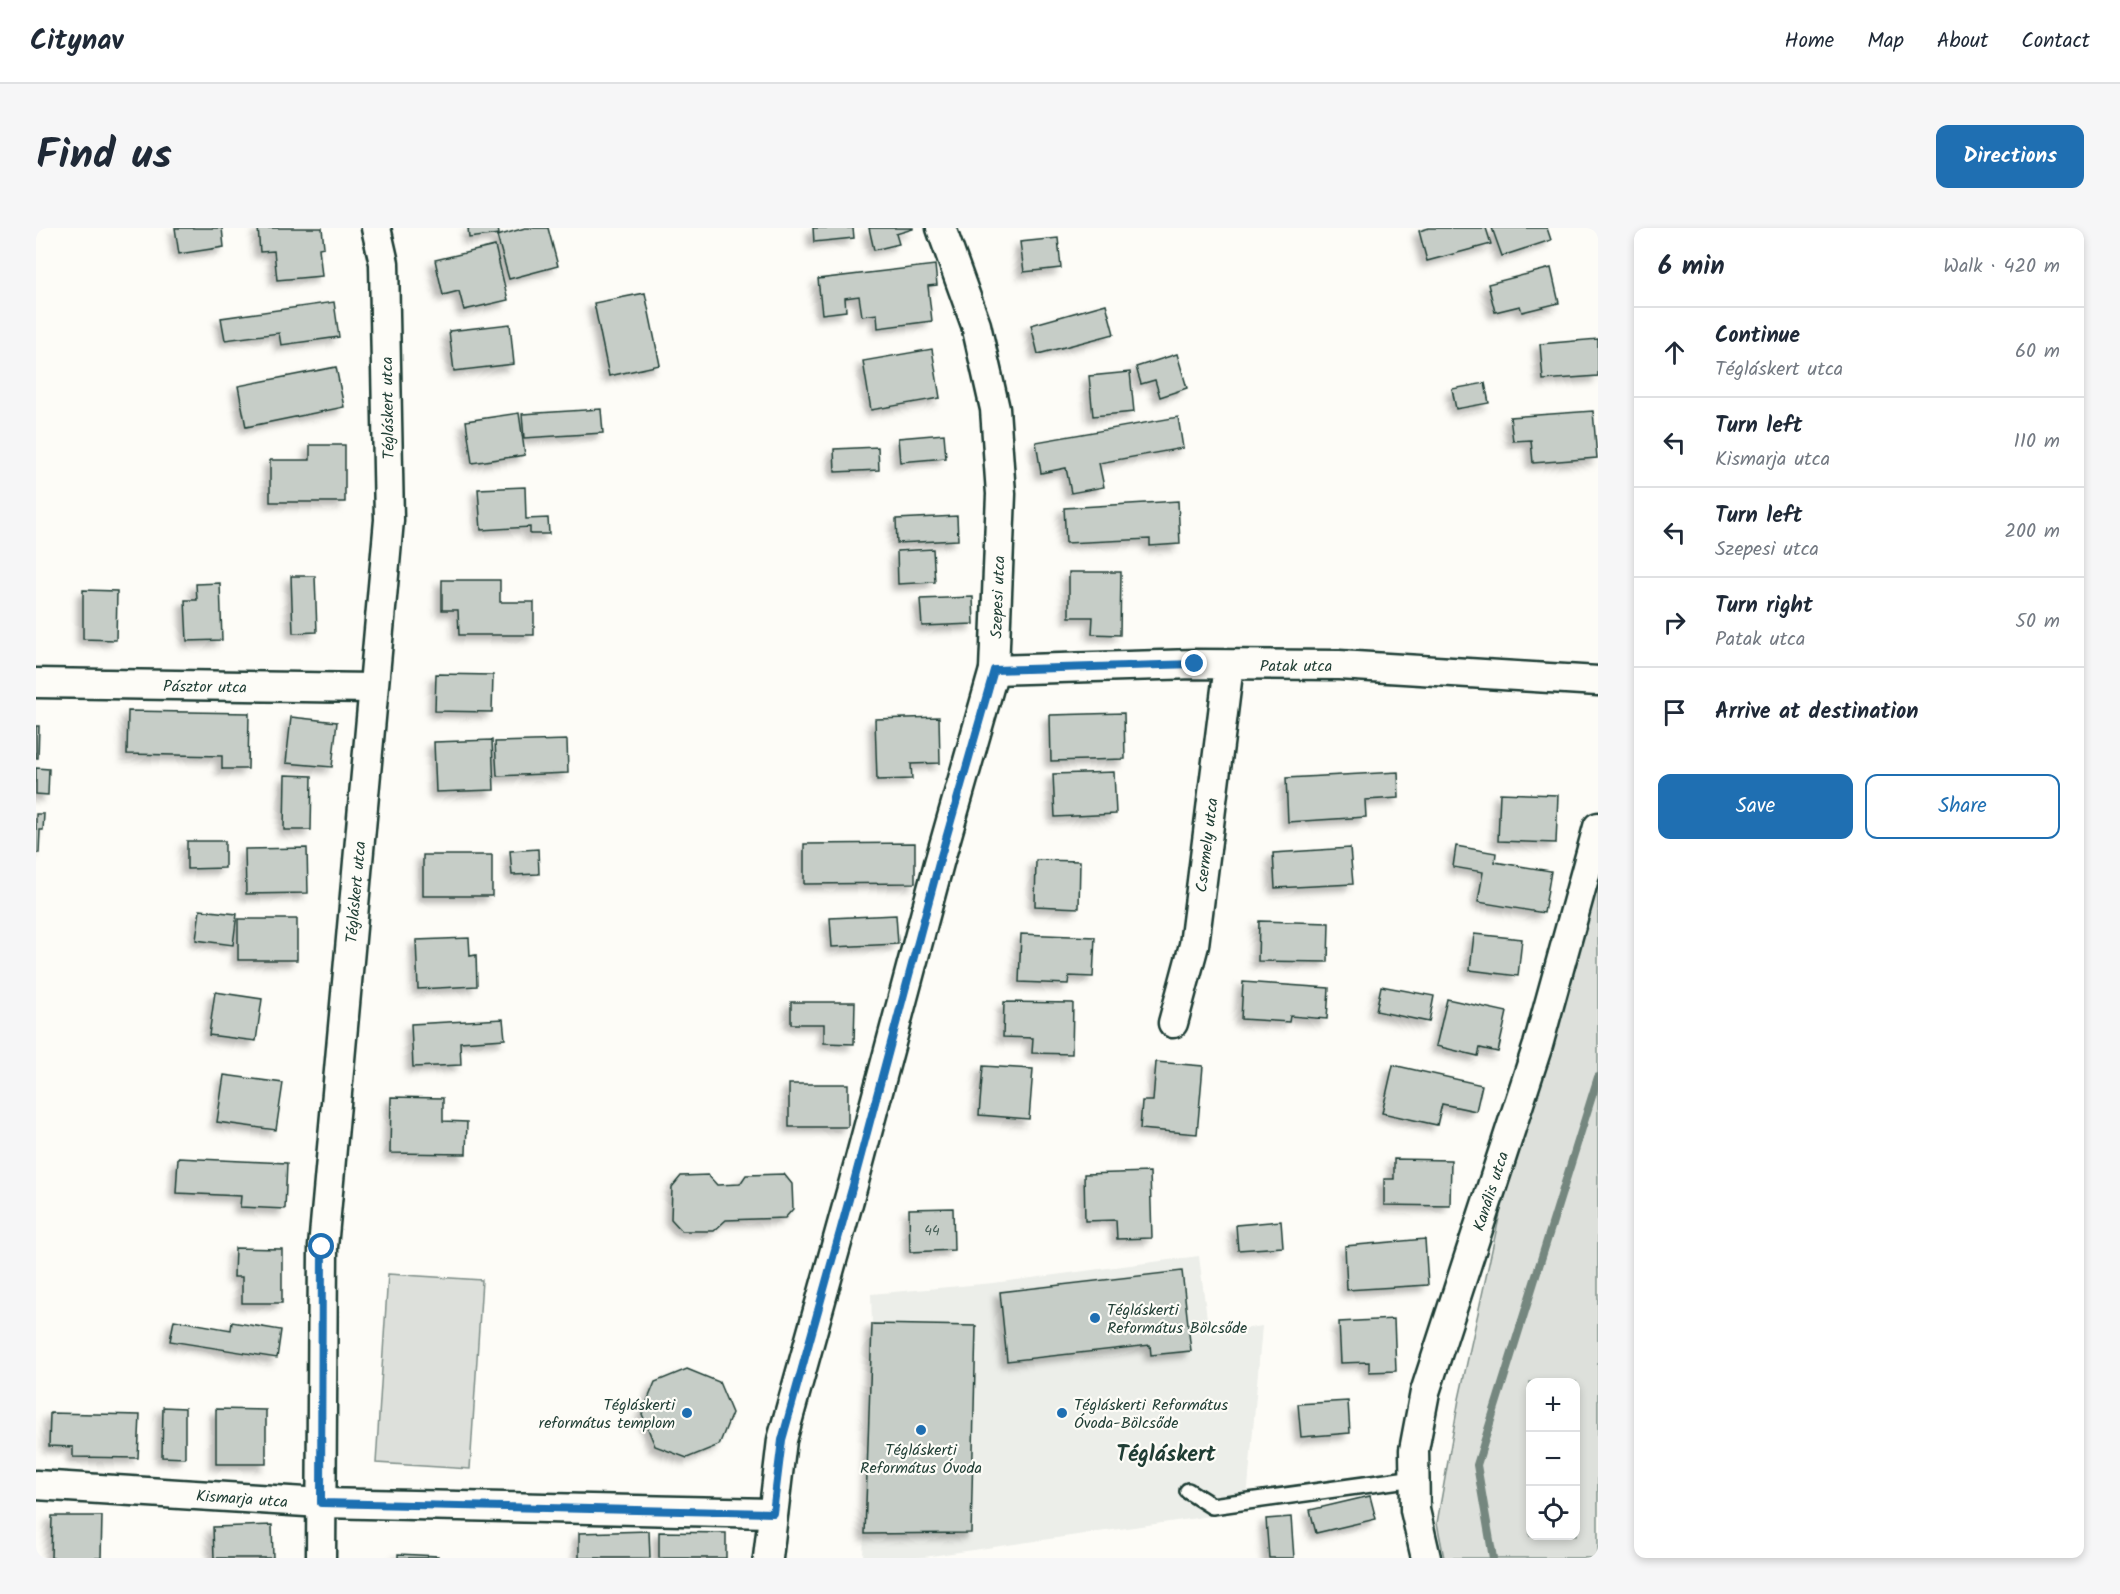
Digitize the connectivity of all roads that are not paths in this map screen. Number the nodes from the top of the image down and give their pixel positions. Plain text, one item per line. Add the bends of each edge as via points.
1 (376, 228) edge
2 (941, 228) edge
3 (1229, 665) junction
4 (994, 670) junction
5 (1598, 681) edge
6 (36, 684) edge
7 (374, 688) junction
8 (1598, 827) edge
9 (1173, 1023) dead end
10 (1415, 1478) junction
11 (36, 1485) edge
12 (1188, 1491) dead end
13 (321, 1503) junction
14 (773, 1513) junction
15 (321, 1558) edge
16 (768, 1558) edge
17 (1425, 1558) edge

1 - 7 street, Tégláskert utca via 384,263 389,520
2 - 4 street, Szepesi utca via 976,325 995,409 1001,494
3 - 4 street, Patak utca
3 - 5 street, Patak utca via 1350,666
3 - 9 street, Csermely utca via 1194,945
4 - 14 street, Szepesi utca via 782,1440
6 - 7 street, Pásztor utca
7 - 13 street, Tégláskert utca via 322,1247
8 - 10 street, Kanális utca via 1538,1044 1425,1392 1414,1450
10 - 12 lane via 1212,1506
10 - 17 street, Kanális utca via 1415,1510
11 - 13 street, Kismarja utca
13 - 14 street, Kismarja utca
13 - 15 street, Tégláskert utca
14 - 16 street, Szepesi utca

